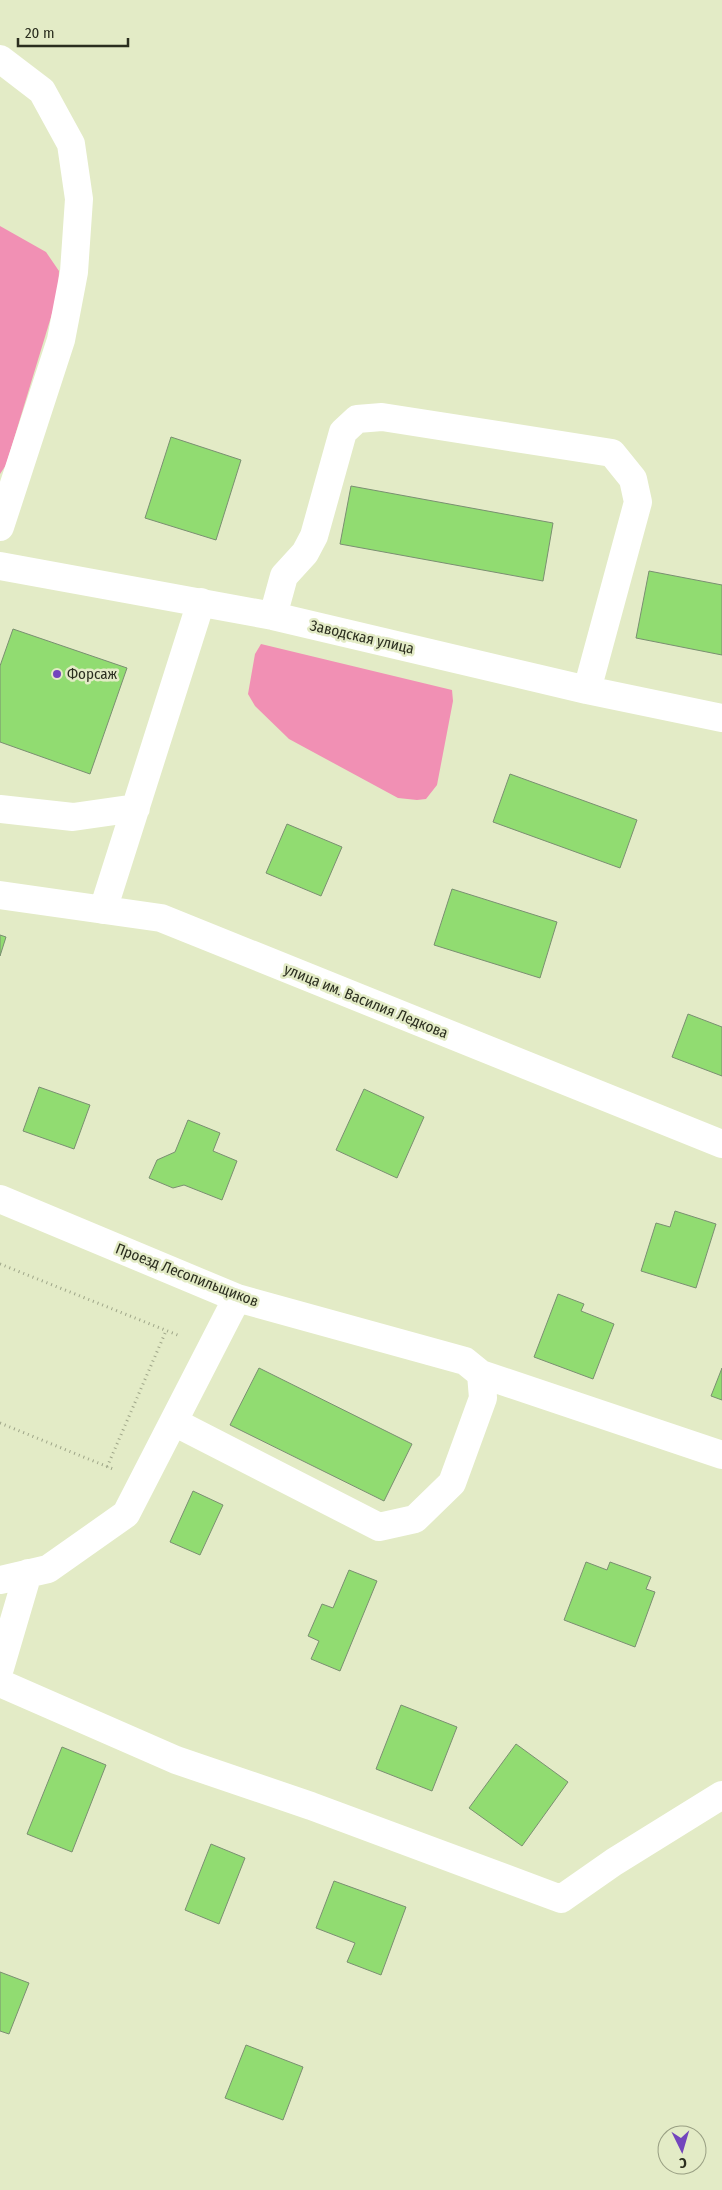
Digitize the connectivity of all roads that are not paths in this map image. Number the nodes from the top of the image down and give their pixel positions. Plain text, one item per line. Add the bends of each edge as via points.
1 (0, 59) edge
2 (0, 527) edge
3 (0, 566) edge
4 (201, 602) junction
5 (273, 616) junction
6 (587, 690) junction
7 (722, 718) edge
8 (136, 808) junction
9 (0, 809) edge
10 (0, 895) edge
11 (103, 910) junction
12 (722, 1144) edge
13 (0, 1198) edge
14 (238, 1298) junction
15 (473, 1368) junction
16 (174, 1422) junction
17 (722, 1455) edge
18 (28, 1573) junction
19 (0, 1580) edge
20 (0, 1668) edge
21 (0, 1683) edge
22 (722, 1796) edge

1 - 2 street via 42,91 71,144 80,199 74,272 61,340
3 - 4 street, Заводская улица
4 - 5 street, Заводская улица
4 - 8 street
5 - 6 street, Заводская улица
5 - 6 street via 284,576 305,553 314,536 343,432 358,419 382,417 612,454 633,479 638,502
6 - 7 street, Заводская улица
8 - 9 street via 73,817
8 - 11 street
10 - 11 street, улица им. Василия Ледкова
11 - 12 street, улица им. Василия Ледкова via 161,918
13 - 14 street, Проезд Лесопильщиков
14 - 15 street, Проезд Лесопильщиков
14 - 16 street
15 - 16 street via 483,1398 452,1484 415,1519 378,1527
15 - 17 street, Проезд Лесопильщиков
16 - 18 street via 126,1514 48,1568
18 - 19 street
18 - 20 street
21 - 22 street via 176,1760 311,1806 561,1899 614,1862

